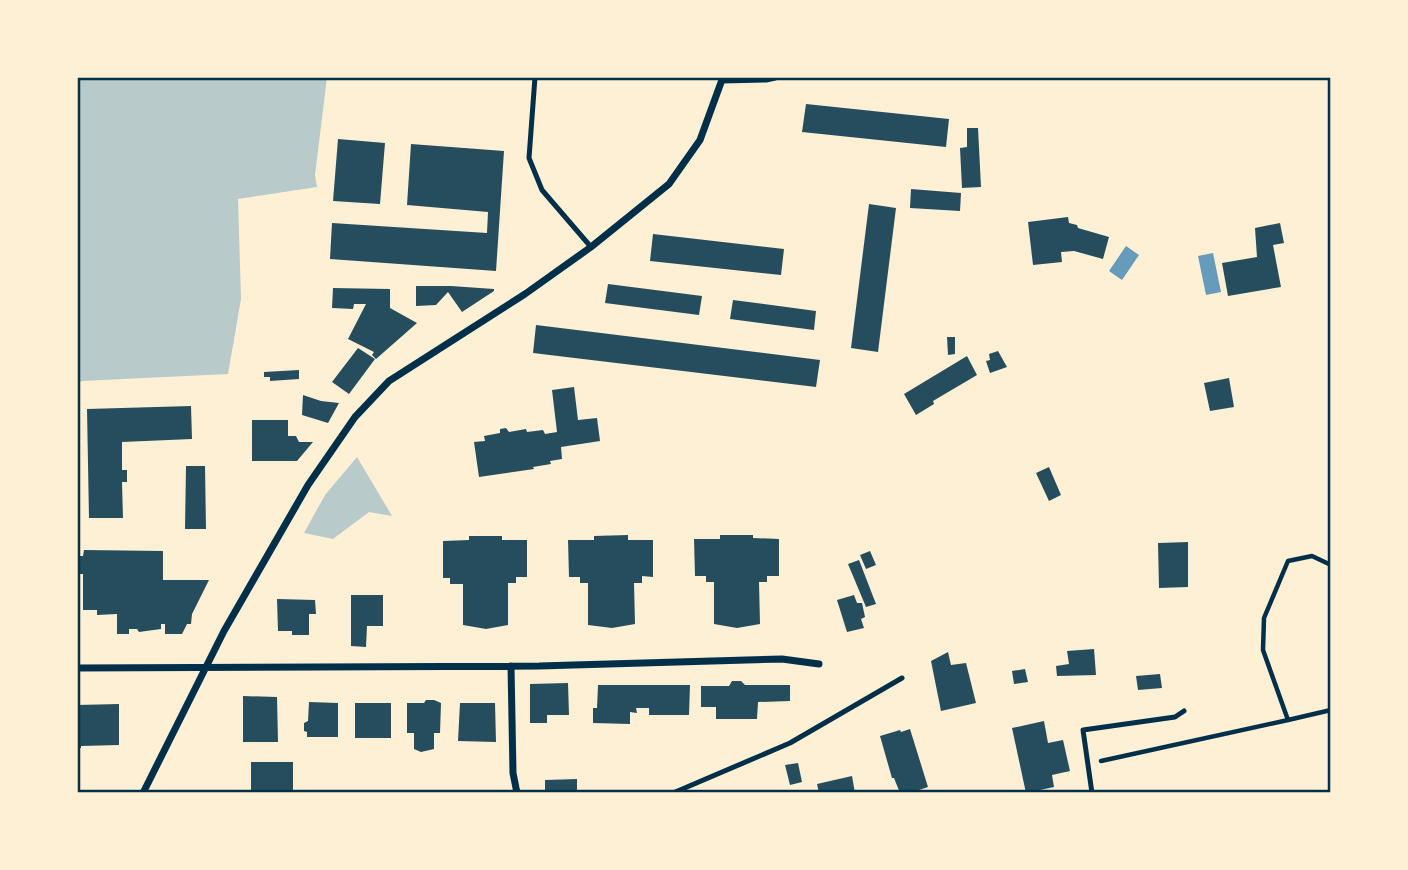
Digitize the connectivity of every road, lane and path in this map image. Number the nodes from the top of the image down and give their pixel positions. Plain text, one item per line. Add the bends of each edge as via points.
1 (534, 77) edge
2 (775, 77) edge
3 (722, 78) edge
4 (591, 247) junction
5 (1331, 565) edge
6 (819, 664) dead end
7 (511, 666) junction
8 (77, 668) edge
9 (205, 668) junction
10 (902, 678) dead end
11 (1331, 710) edge
12 (1184, 711) dead end
13 (1287, 720) junction
14 (1088, 772) junction
15 (143, 793) edge
16 (517, 793) edge
17 (673, 793) edge
18 (1091, 793) edge

1 - 4 lane via 529,158 542,190
2 - 3 street
3 - 4 street via 700,140 668,184
4 - 9 street via 389,382 355,417 308,485
5 - 13 path via 1312,556 1288,561 1264,618 1263,650
6 - 7 street via 782,659
7 - 9 street
7 - 16 street
8 - 9 street
9 - 15 street
10 - 17 lane via 790,743
11 - 13 path
12 - 14 lane via 1175,717 1083,730
13 - 14 path via 1097,762 1098,770
14 - 18 lane

